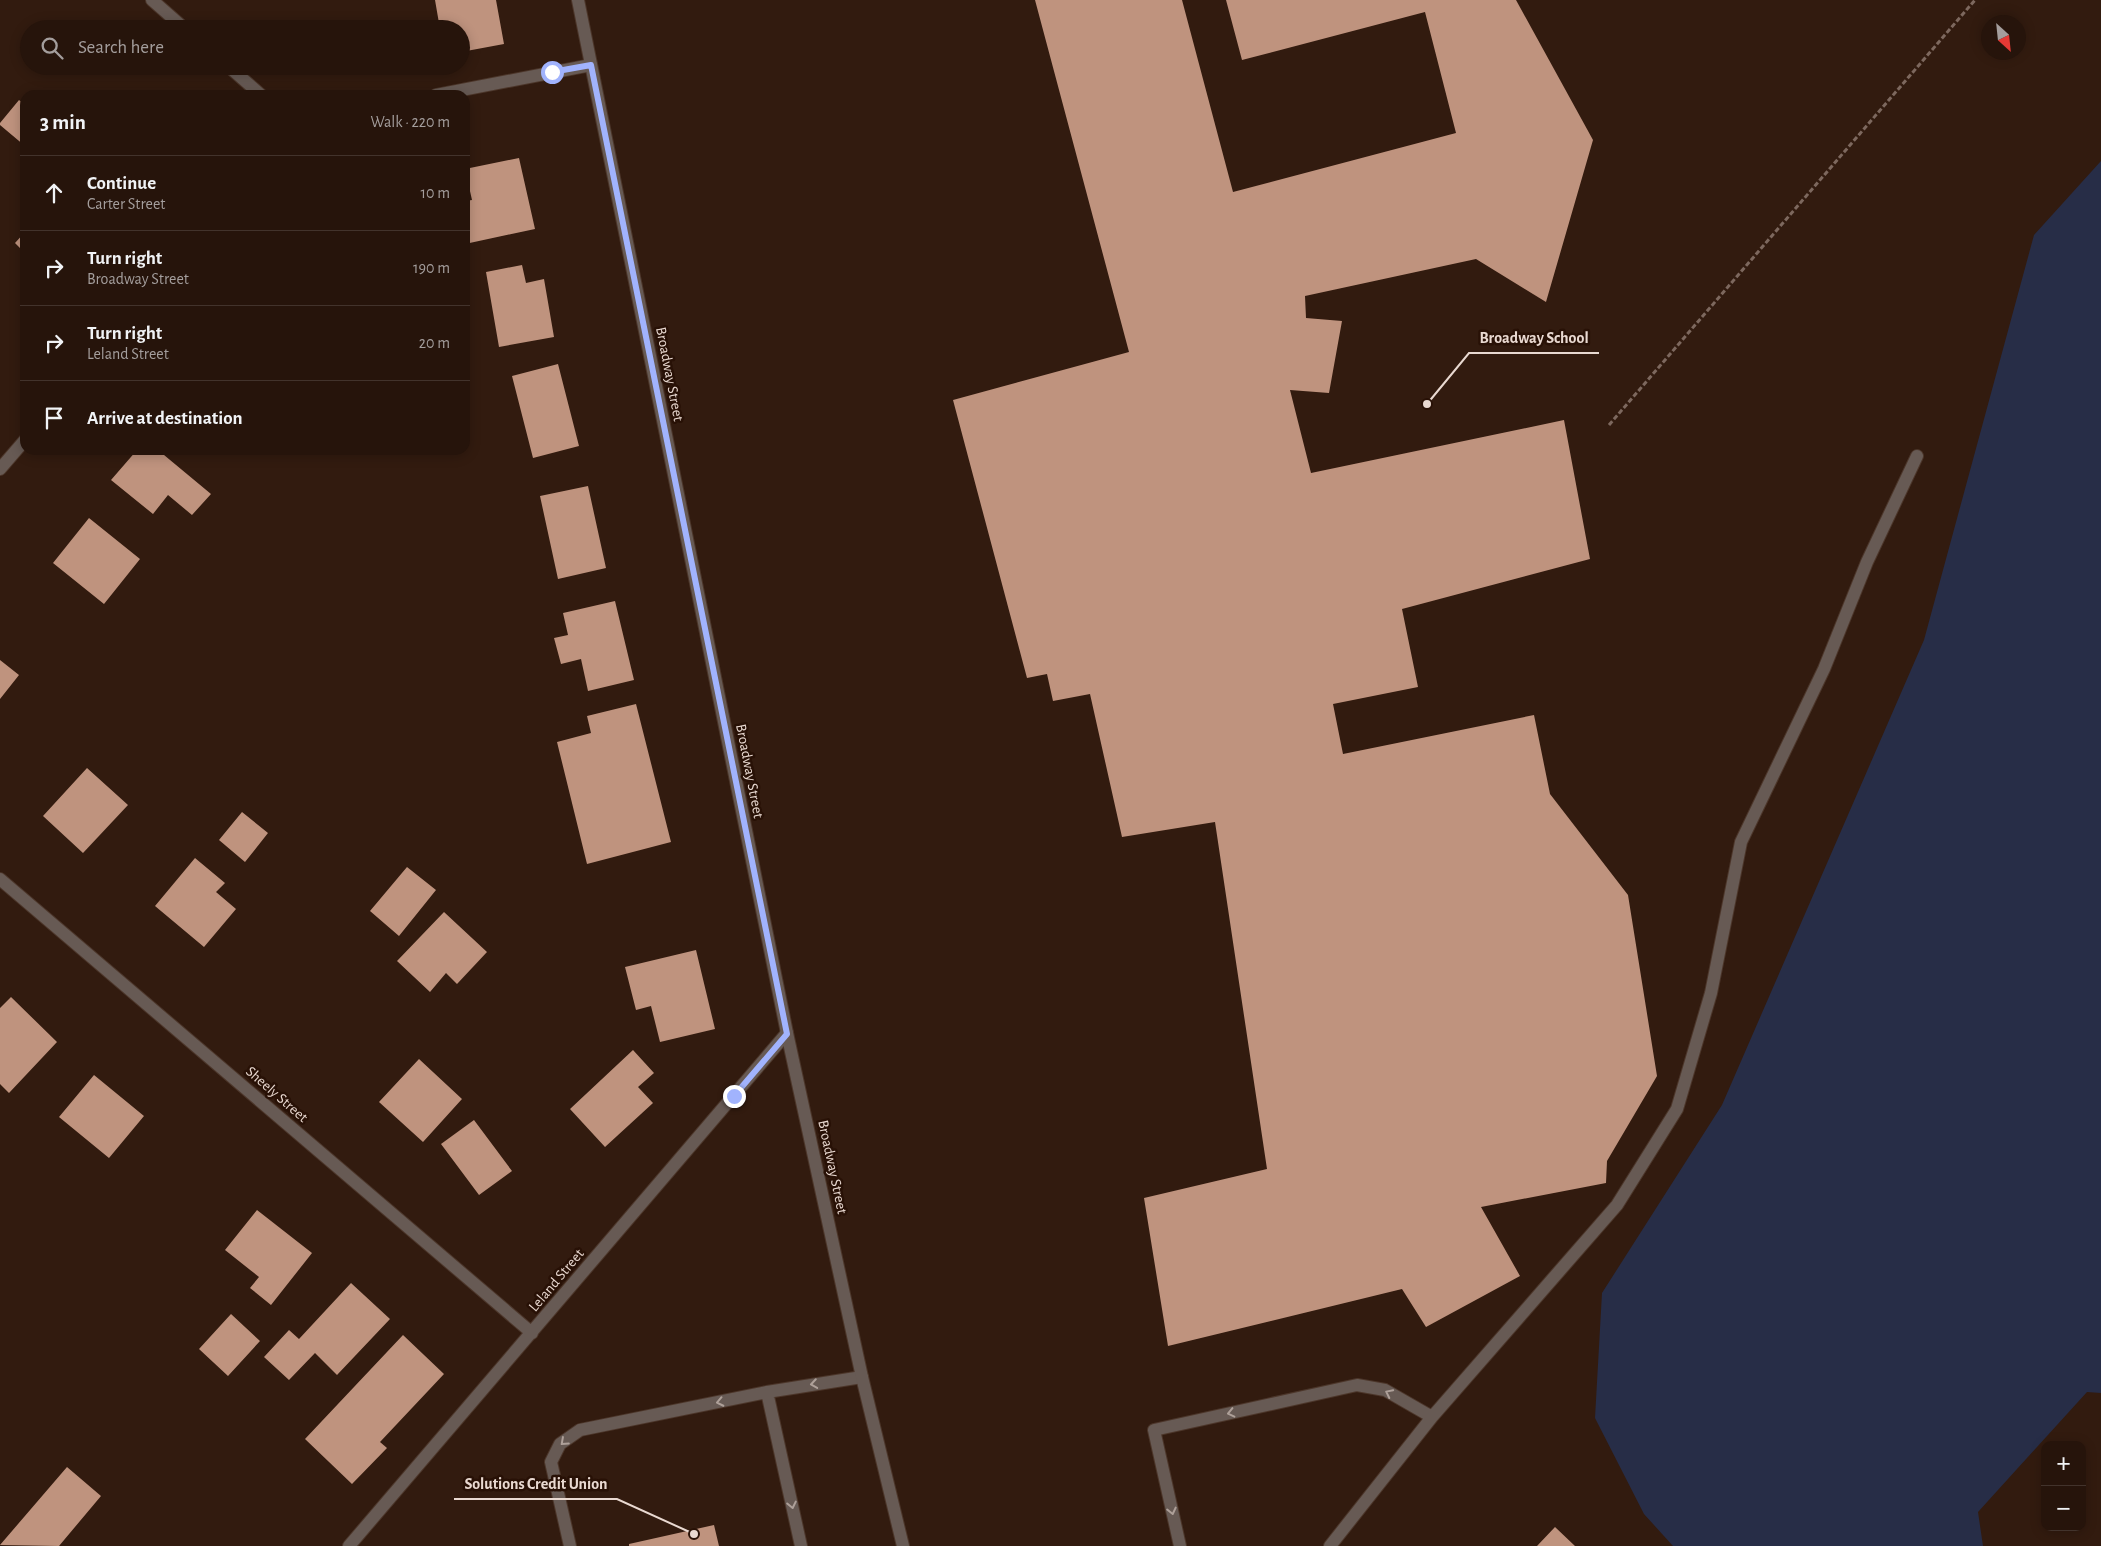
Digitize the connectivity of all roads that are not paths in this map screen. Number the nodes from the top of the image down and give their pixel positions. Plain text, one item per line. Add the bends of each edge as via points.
1 (152, 0) edge
2 (578, 0) edge
3 (175, 20) edge
4 (591, 65) junction
5 (238, 75) edge
6 (255, 90) edge
7 (462, 90) edge
8 (20, 446) edge
9 (1917, 456) dead end
10 (0, 469) edge
11 (0, 878) edge
12 (787, 1034) junction
13 (532, 1333) junction
14 (862, 1377) junction
15 (768, 1392) junction
16 (1432, 1417) junction
17 (349, 1546) edge
18 (570, 1546) edge
19 (801, 1546) edge
20 (903, 1546) edge
21 (1180, 1546) edge
22 (1330, 1546) edge

1 - 3 street
2 - 4 street, Broadway Street
4 - 7 street
4 - 12 street, Broadway Street
5 - 6 street
8 - 10 street
9 - 16 street via 1867,562 1824,669 1741,842 1711,993 1677,1110 1617,1204
11 - 13 street, Sheely Street
12 - 13 street, Leland Street
12 - 14 street, Broadway Street
13 - 17 street, Leland Street
14 -> 15 street
14 - 20 street, Broadway Street
15 -> 18 street via 580,1430 560,1444 551,1462
15 -> 19 street
16 -> 21 street via 1385,1390 1357,1385 1154,1430
16 - 22 street

